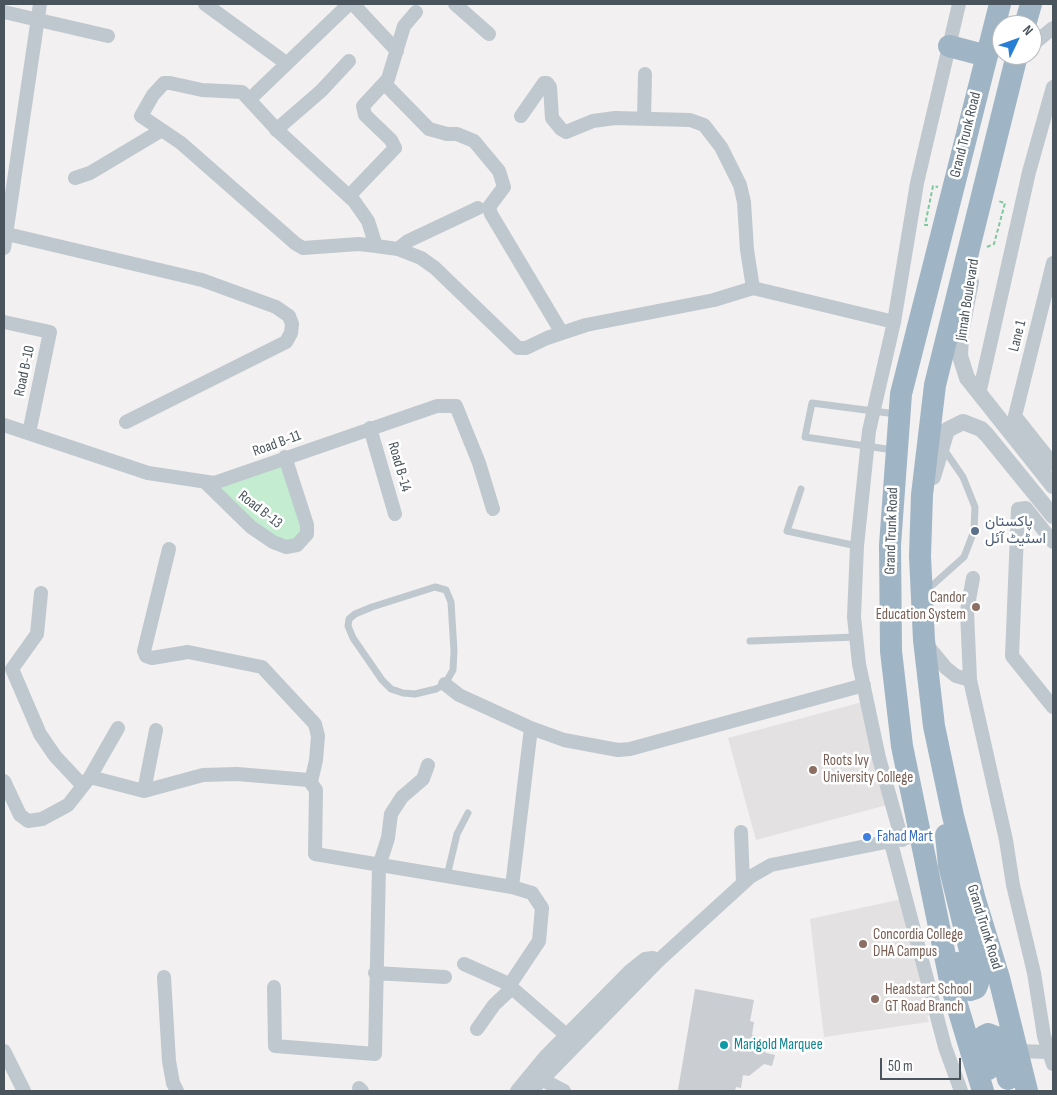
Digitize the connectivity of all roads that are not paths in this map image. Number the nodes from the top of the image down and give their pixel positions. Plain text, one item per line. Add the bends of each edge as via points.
1 (40, 4) edge
2 (205, 4) edge
3 (349, 4) edge
4 (354, 4) edge
5 (455, 4) edge
6 (960, 4) edge
7 (1000, 4) edge
8 (4, 12) edge
9 (416, 12) dead end
10 (38, 20) junction
11 (1053, 28) edge
12 (489, 34) dead end
13 (108, 36) dead end
14 (1042, 37) edge
15 (949, 46) junction
16 (398, 51) junction
17 (987, 56) junction
18 (349, 61) dead end
19 (286, 63) junction
20 (1017, 65) edge
21 (645, 74) dead end
22 (385, 84) junction
23 (1053, 87) edge
24 (250, 100) junction
25 (521, 116) dead end
26 (644, 119) junction
27 (162, 130) junction
28 (276, 130) junction
29 (75, 178) dead end
30 (349, 196) junction
31 (980, 203) junction
32 (478, 208) dead end
33 (7, 234) junction
34 (376, 246) junction
35 (4, 248) edge
36 (398, 249) junction
37 (1053, 263) edge
38 (753, 288) junction
39 (4, 322) edge
40 (894, 322) junction
41 (562, 333) junction
42 (979, 394) junction
43 (874, 412) junction
44 (900, 414) junction
45 (126, 422) dead end
46 (4, 425) edge
47 (370, 428) junction
48 (28, 433) junction
49 (941, 445) junction
50 (868, 446) junction
51 (896, 450) junction
52 (285, 457) junction
53 (1048, 468) edge
54 (206, 483) junction
55 (1053, 486) edge
56 (801, 489) dead end
57 (1035, 493) junction
58 (492, 509) dead end
59 (395, 514) dead end
60 (1053, 516) edge
61 (1053, 542) edge
62 (857, 546) junction
63 (169, 549) dead end
64 (920, 556) junction
65 (973, 578) dead end
66 (41, 593) dead end
67 (922, 594) junction
68 (856, 637) junction
69 (924, 640) junction
70 (750, 641) dead end
71 (970, 680) junction
72 (445, 684) junction
73 (864, 684) junction
74 (1053, 707) edge
75 (118, 728) dead end
76 (531, 728) junction
77 (156, 730) dead end
78 (428, 765) dead end
79 (4, 780) edge
80 (86, 782) junction
81 (310, 782) junction
82 (947, 790) junction
83 (144, 791) junction
84 (468, 813) dead end
85 (741, 832) dead end
86 (908, 839) junction
87 (379, 866) junction
88 (447, 876) junction
89 (742, 882) junction
90 (512, 887) junction
91 (464, 964) dead end
92 (375, 973) junction
93 (164, 977) dead end
94 (445, 978) dead end
95 (274, 987) dead end
96 (511, 987) junction
97 (477, 1029) dead end
98 (571, 1039) junction
99 (4, 1051) edge
100 (1016, 1052) junction
101 (1051, 1058) edge
102 (543, 1080) junction
103 (18, 1088) edge
104 (177, 1091) edge
105 (517, 1091) edge
106 (531, 1091) edge
107 (564, 1091) edge
108 (961, 1091) edge
109 (983, 1091) edge
110 (994, 1091) edge
111 (1012, 1091) edge
112 (1027, 1091) edge

1 - 10 street
2 - 19 street
3 - 19 street
4 - 16 street
5 - 12 street
6 - 15 street
7 - 17 highway, Grand Trunk Road
8 - 10 street
9 - 16 street via 406,23
10 - 13 street
10 - 33 street
11 - 14 street
15 - 17 highway
15 - 40 street via 917,183
16 - 22 street
17 - 44 highway, Grand Trunk Road via 901,394
18 - 28 street via 321,92
19 - 24 street
20 - 31 highway, Grand Trunk Road
21 - 26 street
22 - 30 street via 364,109 365,115 395,148
22 - 41 street via 429,129 474,141 499,171 504,187 489,207 490,214
23 - 42 street via 1029,172
24 - 27 street via 242,92 202,90 164,83 141,116
24 - 28 street
25 - 26 street via 544,82 550,87 552,118 566,132 599,120
26 - 38 street via 690,120 704,125 720,147 735,172 744,202
27 - 29 street via 90,173
27 - 34 street via 303,248
28 - 30 street
30 - 34 street via 365,216
31 - 42 street, Jinnah Boulevard via 976,253 960,333 966,378
31 - 64 highway, Grand Trunk Road via 935,385 922,495
32 - 36 street
33 - 35 street
33 - 45 street via 202,280 276,306 289,316 291,333 286,342
34 - 36 street
36 - 41 street via 421,258 435,268 518,348 526,348
37 - 53 street, Lane 1 via 1015,416
38 - 40 street
38 - 41 street via 714,300 610,319
39 - 48 street, Road B-10 via 50,332
40 - 43 street
42 - 53 street, Jinnah Boulevard
43 - 44 lane
43 - 50 street
43 - 50 lane via 812,403 805,437
44 - 51 highway, Grand Trunk Road
46 - 48 street, Road B-11
47 - 52 street, Road B-11
47 - 58 street, Road B-11 via 437,406 456,406 479,463
47 - 59 street, Road B-14
48 - 54 street, Road B-11 via 148,473
49 - 57 street via 947,430 955,424 963,422 981,429
49 - 64 street
49 - 67 lane via 963,478 975,507 974,530 964,557
50 - 51 lane
50 - 62 street
51 - 86 highway, Grand Trunk Road via 890,545 891,651
52 - 54 street, Road B-11 via 234,477
52 - 54 street, Road B-13 via 307,525 307,534 297,545 286,547 258,532 232,511
53 - 55 street, Jinnah Boulevard
53 - 57 street
56 - 62 lane via 788,531
57 - 60 street
61 - 74 street via 1026,508 1018,509 1012,656
62 - 68 street
63 - 81 street via 144,651 146,656 152,658 188,652 262,667 315,724 318,736 316,760
64 - 67 highway, Grand Trunk Road
65 - 71 street via 967,610
66 - 80 street via 37,634 12,669 40,734 55,756
67 - 69 highway, Grand Trunk Road
68 - 70 lane
68 - 73 street
69 - 71 street via 946,668 956,676
69 - 82 highway, Grand Trunk Road via 933,717
71 - 101 street
72 - 72 lane via 416,694 391,689 353,638 349,620 372,607 435,587 446,590 451,602 454,651 453,670
72 - 76 street via 459,695
73 - 76 street via 630,749 606,749 564,740
73 - 86 street via 879,758
75 - 80 street
76 - 90 street
77 - 83 street
78 - 87 street via 423,779 402,797 390,814 388,838
79 - 80 street via 20,815 28,821 42,819 68,805
80 - 83 street
81 - 83 street via 237,774 203,775
81 - 87 street via 316,790 315,854
82 - 86 highway via 946,846 978,983 974,990 966,988 961,979 938,894
82 - 100 highway, Grand Trunk Road
84 - 88 lane via 457,834
85 - 89 street
86 - 89 street via 771,865
86 - 108 street via 945,1048
86 - 109 highway, Grand Trunk Road
87 - 88 street
87 - 92 street
88 - 90 street
89 - 98 street
90 - 96 street via 532,893 537,898 542,908 542,924 534,951
91 - 96 street
92 - 94 street
92 - 95 street via 375,1054 275,1046
93 - 104 street via 168,1061
96 - 97 street
96 - 98 street
98 - 102 street
98 - 105 street
99 - 103 street
100 - 101 street
100 - 112 highway, Grand Trunk Road
102 - 106 street
102 - 107 street
110 - 111 highway via 982,1050 984,1036 988,1034 996,1037

